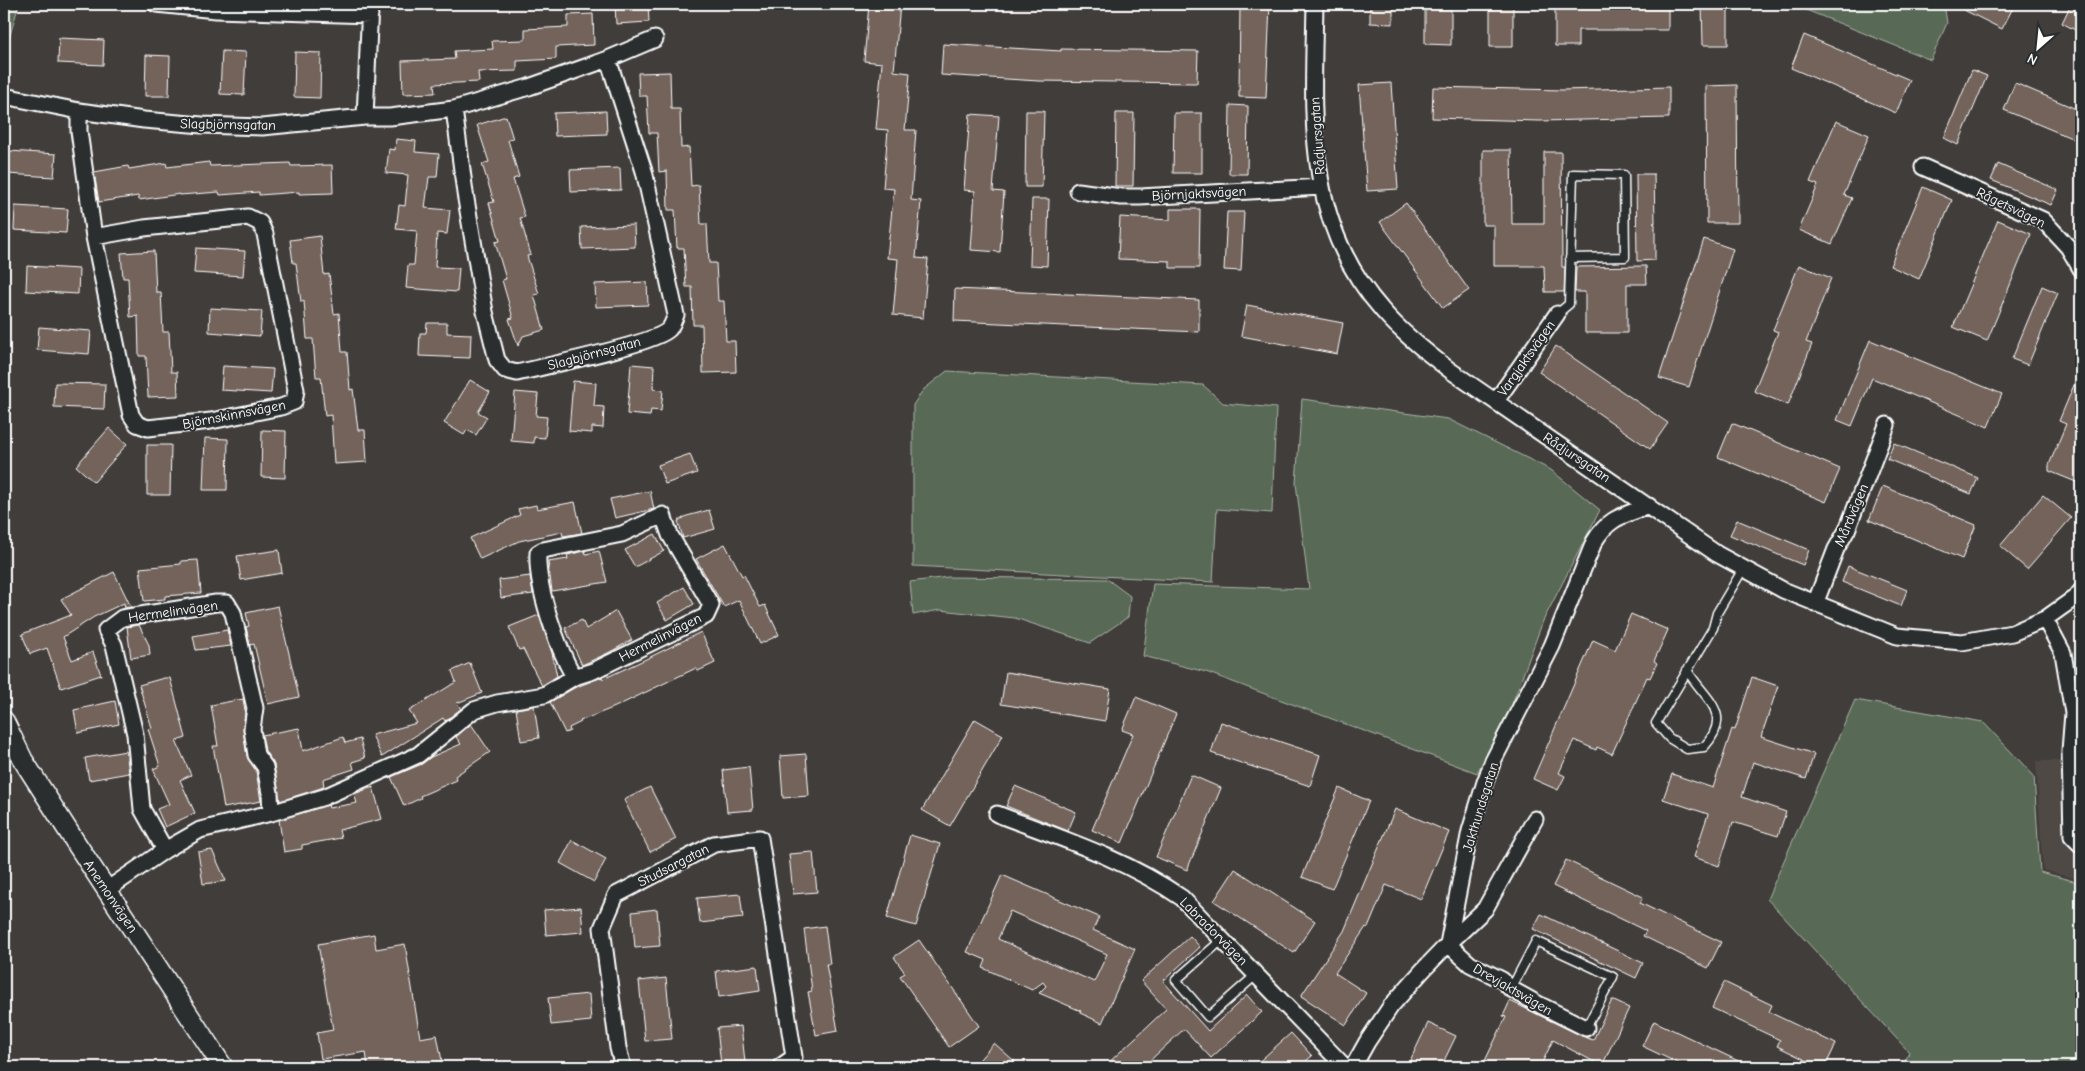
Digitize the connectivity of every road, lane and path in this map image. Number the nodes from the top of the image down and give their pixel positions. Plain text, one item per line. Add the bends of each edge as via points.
1 (156, 4) edge
2 (1316, 4) edge
3 (370, 10) edge
4 (655, 38) dead end
5 (608, 59) junction
6 (4, 96) edge
7 (454, 109) junction
8 (79, 111) junction
9 (365, 117) junction
10 (1923, 166) dead end
11 (1322, 187) junction
12 (1078, 192) dead end
13 (94, 237) junction
14 (1570, 258) junction
15 (2081, 270) edge
16 (1557, 314) joint
17 (1496, 401) junction
18 (1887, 425) dead end
19 (1649, 506) junction
20 (1743, 569) junction
21 (2081, 590) edge
22 (1815, 604) junction
23 (2045, 619) junction
24 (1687, 670) junction
25 (574, 677) junction
26 (4, 721) edge
27 (2076, 782) edge
28 (270, 813) junction
29 (997, 814) dead end
30 (1535, 819) dead end
31 (2081, 845) edge
32 (165, 850) junction
33 (108, 889) junction
34 (1223, 939) junction
35 (1448, 944) junction
36 (1257, 974) junction
37 (1511, 989) junction
38 (1586, 1028) joint
39 (223, 1067) edge
40 (623, 1067) edge
41 (780, 1067) edge
42 (1345, 1067) edge
43 (1353, 1067) edge

1 - 3 street via 216,10
2 - 11 street, Rådjursgatan via 1314,128
3 - 9 street
4 - 5 street, Slagbjörnsgatan
5 - 7 street, Slagbjörnsgatan
5 - 7 street, Slagbjörnsgatan via 644,171 676,315 670,329 662,334 614,350 517,373 505,370 497,360 485,312
6 - 8 street, Slagbjörnsgatan
7 - 9 street, Slagbjörnsgatan
8 - 9 street, Slagbjörnsgatan via 144,120 262,127
8 - 13 street, Björnskinnsvägen
10 - 15 street, Rågetsvägen via 2043,220 2068,247
11 - 12 street, Björnjaktsvägen via 1140,197
11 - 17 street, Rådjursgatan via 1342,248 1356,275 1382,311 1451,372
13 - 13 street, Björnskinnsvägen via 248,217 260,223 265,234 296,390 294,402 281,408 211,421 148,428 137,424 131,414
14 - 14 lane via 1573,174 1624,175 1625,257
14 - 16 lane via 1569,304
16 - 17 street, Vargjaktsvägen
17 - 19 street, Rådjursgatan
18 - 22 street, Mårdvägen
19 - 20 street, Rådjursgatan via 1716,554
19 - 35 street, Jakthundsgatan via 1603,526 1552,646 1493,761 1470,831
20 - 22 street, Rådjursgatan
20 - 24 lane
21 - 23 street, Rådjursgatan
22 - 23 street, Rådjursgatan via 1897,636 1962,642 2012,633
23 - 27 street via 2063,653 2073,713 2070,751
24 - 24 lane via 1656,723 1669,738 1687,748 1704,747 1717,728 1718,716 1715,707
25 - 25 street, Hermelinvägen via 560,647 544,596 538,554 543,550 622,534 663,515 670,534 711,605 706,616 593,671
25 - 28 street, Hermelinvägen via 544,695 474,710 418,755 324,797
26 - 33 street, Anemonvägen via 23,760
27 - 31 street via 2072,836
28 - 32 street, Hermelinvägen via 200,830
28 - 32 street, Hermelinvägen via 265,767 256,755 252,729 256,708 227,603 122,618 106,630 114,645 135,734 142,809
29 - 34 street, Labradorvägen via 1115,860 1158,881 1182,898
30 - 35 street via 1486,909
32 - 33 street, Hermelinvägen
33 - 39 street, Anemonvägen
34 - 36 street, Labradorvägen
34 - 36 lane via 1176,980 1208,1017
35 - 37 street, Drevjaktsvägen via 1470,964 1502,980
35 - 43 street via 1391,1006
36 - 42 street, Labradorvägen
37 - 38 street, Drevjaktsvägen
37 - 38 lane via 1536,941 1613,977
40 - 41 street, Studsargatan via 602,928 616,895 714,844 760,838 794,1057

